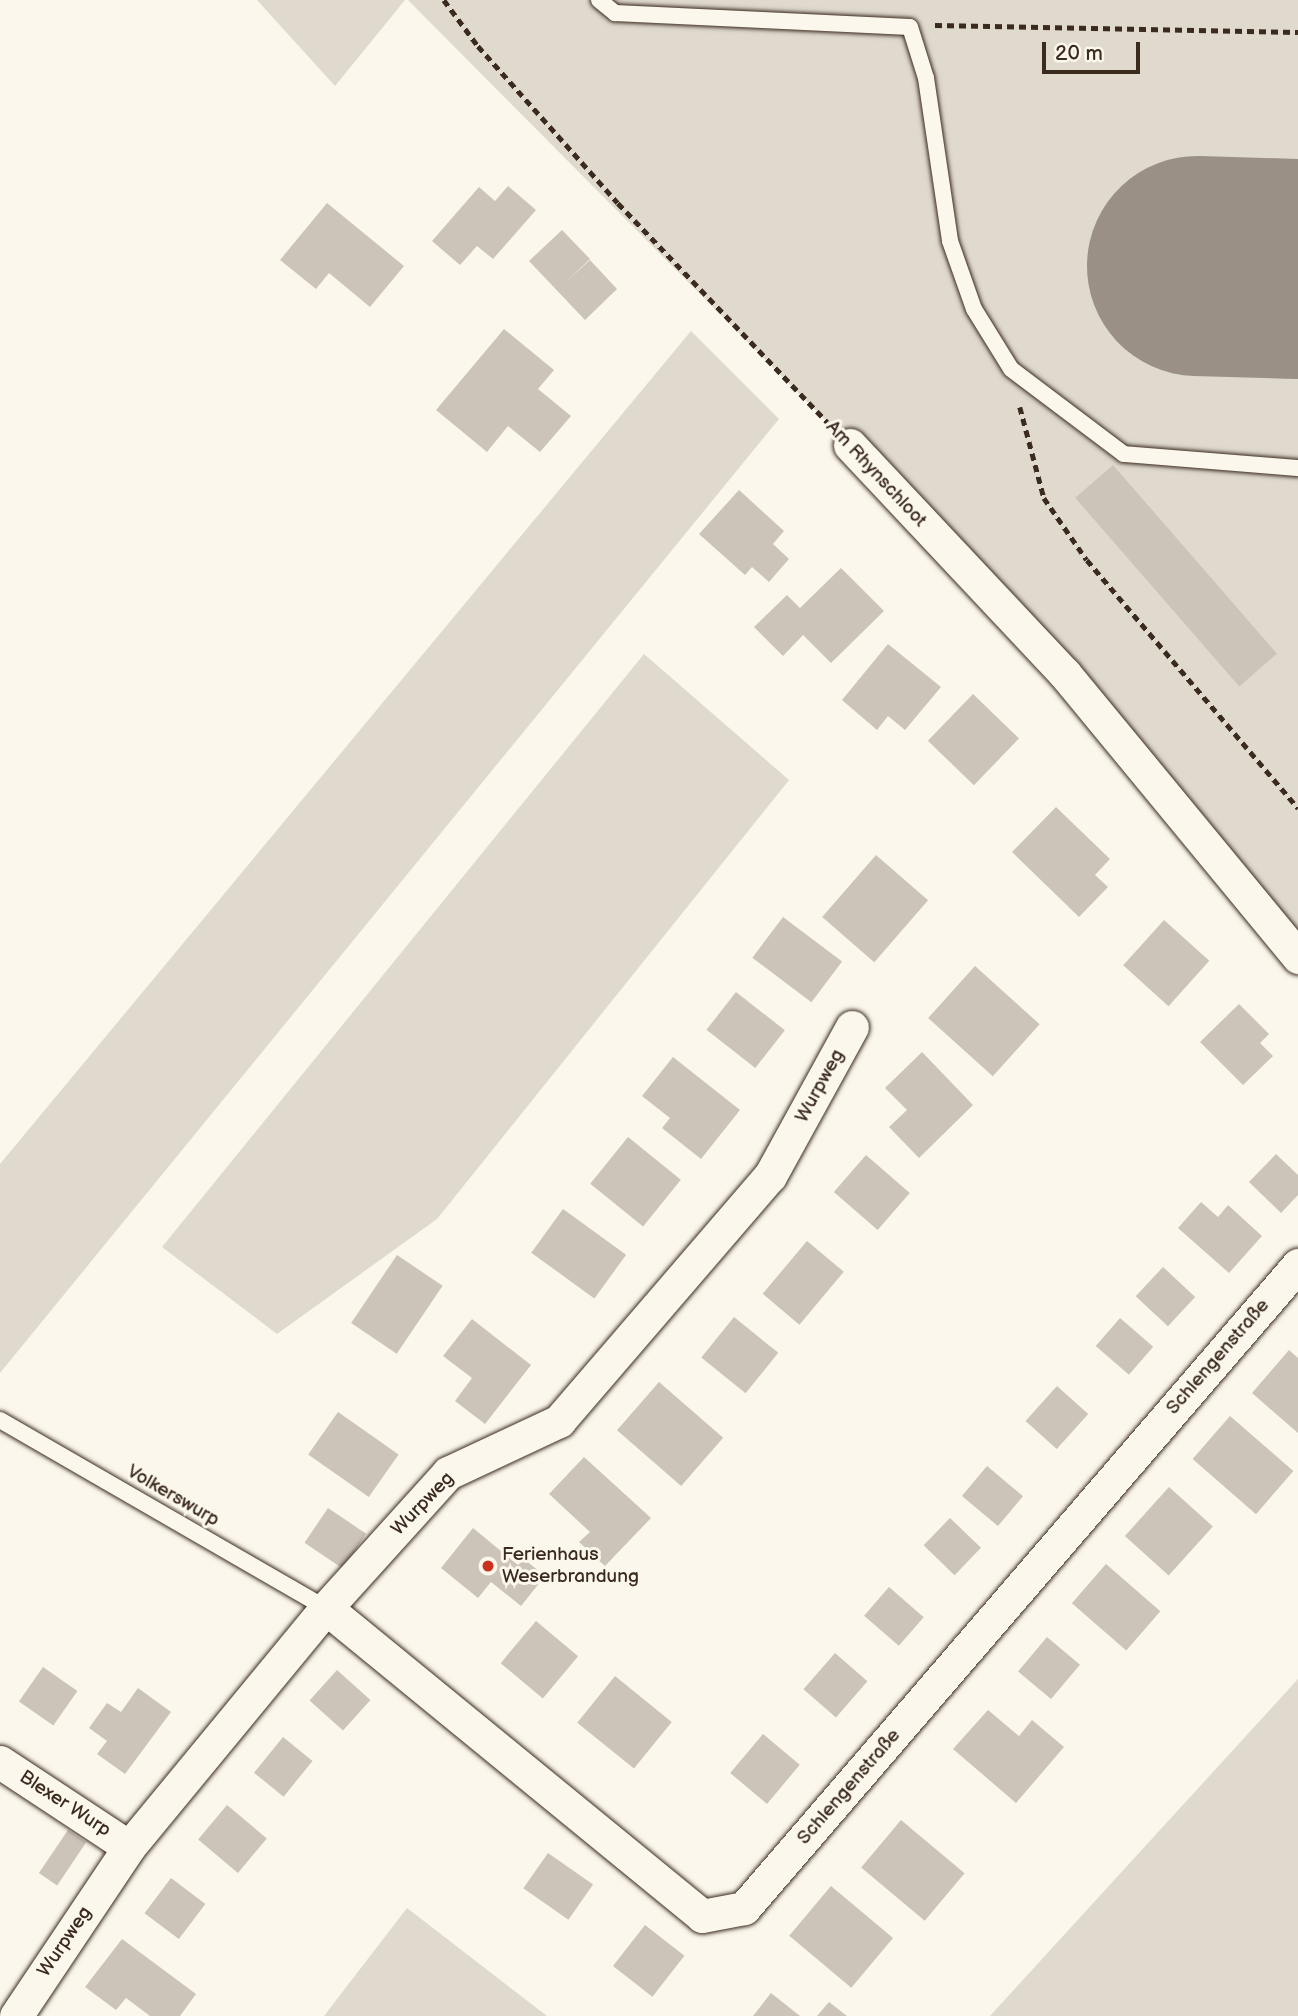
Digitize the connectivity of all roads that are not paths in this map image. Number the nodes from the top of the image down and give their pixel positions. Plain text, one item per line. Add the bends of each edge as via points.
1 (599, 0) edge
2 (850, 445) road end
3 (1298, 468) edge
4 (1298, 957) edge
5 (852, 1027) dead end
6 (1298, 1265) edge
7 (0, 1420) edge
8 (326, 1608) junction
9 (0, 1762) edge
10 (129, 1847) junction
11 (16, 2016) edge

1 - 3 lane via 615,13 910,27 926,78 950,241 974,309 1011,369 1124,454
2 - 4 street, Am Rhynschloot via 1065,674
5 - 8 street, Wurpweg via 770,1176 559,1421 448,1473
6 - 8 street, Schlengenstraße via 744,1908 702,1916
7 - 8 lane, Volkerswurp
8 - 10 street, Wurpweg
9 - 10 street, Blexer Wurp
10 - 11 street, Wurpweg

